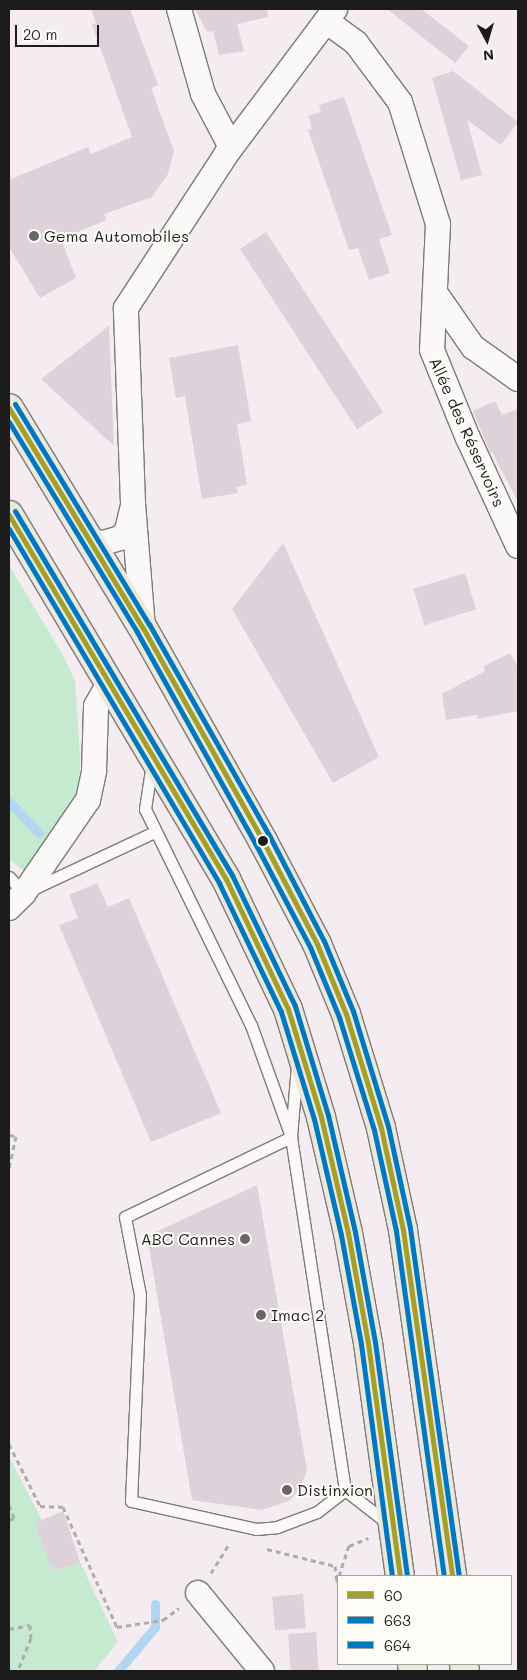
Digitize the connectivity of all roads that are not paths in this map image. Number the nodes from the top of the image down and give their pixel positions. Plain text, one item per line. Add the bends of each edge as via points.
1 (178, 9) edge
2 (330, 15) edge
3 (231, 147) junction
4 (436, 294) junction
5 (518, 379) edge
6 (9, 408) edge
7 (133, 503) junction
8 (9, 515) edge
9 (90, 541) junction
10 (518, 546) edge
11 (143, 628) junction
12 (110, 682) junction
13 (154, 753) junction
14 (154, 832) junction
15 (14, 893) edge
16 (299, 1041) junction
17 (290, 1137) junction
18 (345, 1490) junction
19 (393, 1528) junction
20 (400, 1575) edge
21 (452, 1575) edge
22 (198, 1593) road end
23 (262, 1671) edge

1 - 3 street via 203,94
2 - 3 street
2 - 4 street, Allée des Réservoirs via 356,43 400,102 438,224
3 - 7 street via 126,308
4 - 5 street via 473,347
4 - 10 street, Allée des Réservoirs via 432,350
6 - 9 main road
7 - 9 street via 130,522 120,538 103,543
7 - 11 street
8 - 12 main road
9 - 11 main road
11 - 21 main road via 317,944 362,1058 403,1230
12 - 13 main road
12 - 15 street via 96,706 94,771 88,800
13 - 14 lane via 144,809
13 - 16 main road via 226,879 267,960
14 - 15 lane
14 - 17 lane via 251,1025
16 - 17 lane
16 - 19 main road via 321,1116 348,1234 368,1344
17 - 18 lane
17 - 18 lane via 124,1217 140,1295 131,1501 256,1529 278,1526 317,1512
18 - 19 lane
19 - 20 main road
22 - 23 street

